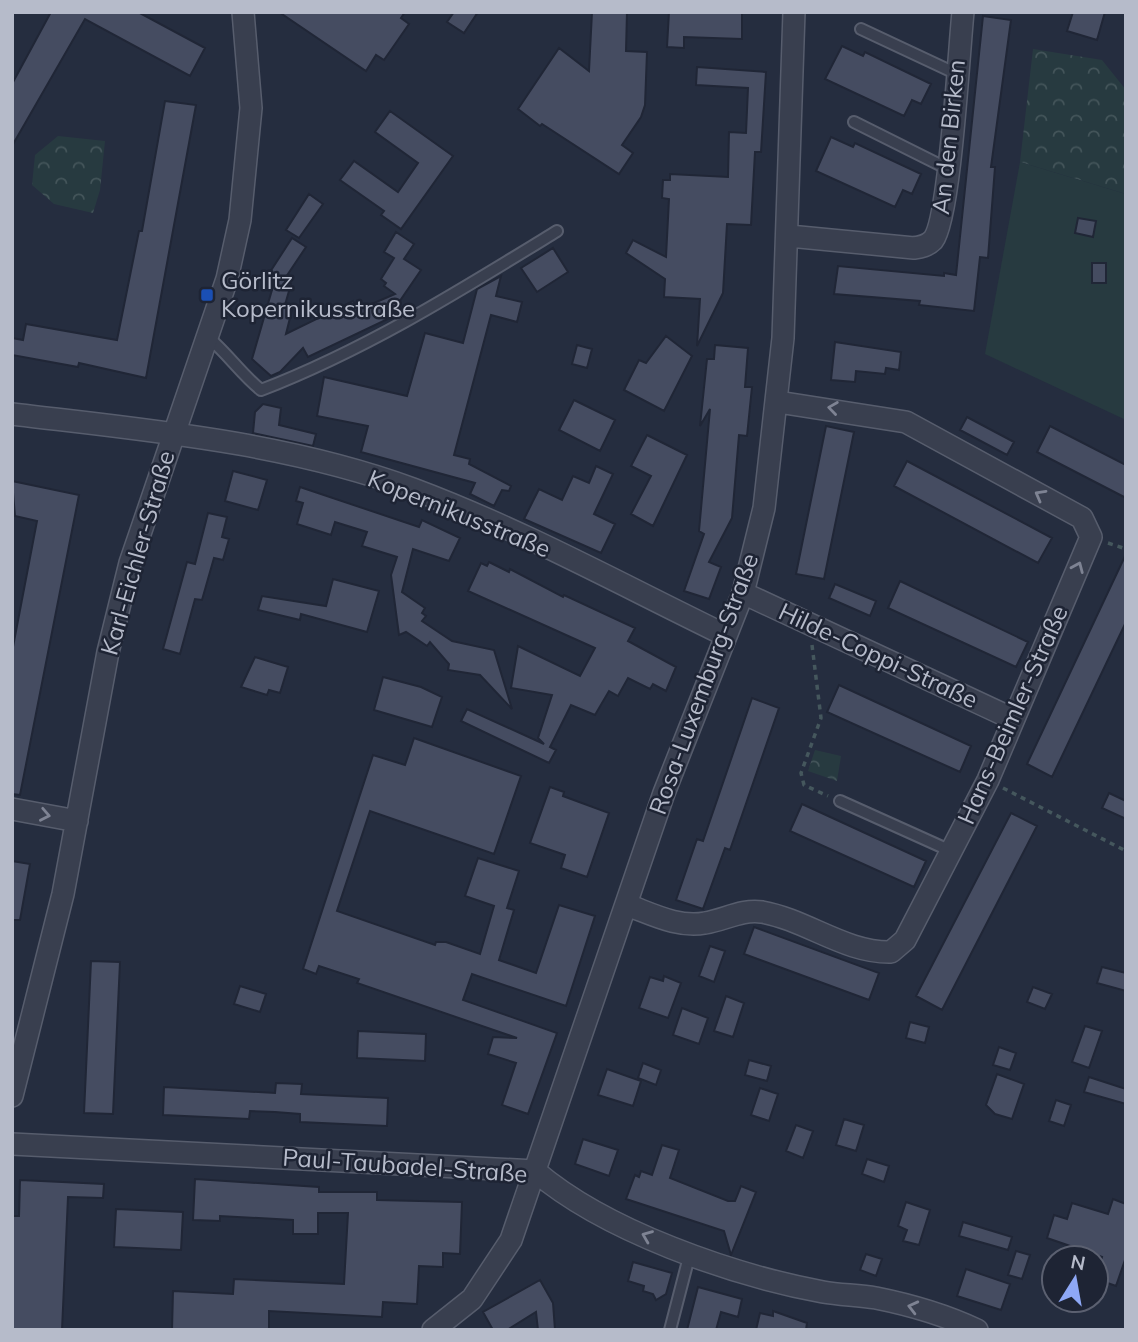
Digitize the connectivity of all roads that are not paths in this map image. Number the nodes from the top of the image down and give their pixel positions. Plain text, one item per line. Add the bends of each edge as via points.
1 (243, 12) edge
2 (794, 12) edge
3 (963, 12) edge
4 (861, 29) dead end
5 (957, 74) junction
6 (854, 122) dead end
7 (948, 169) junction
8 (558, 231) dead end
9 (789, 236) junction
10 (208, 337) junction
11 (778, 402) junction
12 (12, 414) edge
13 (173, 433) junction
14 (743, 593) junction
15 (725, 635) junction
16 (1013, 719) junction
17 (840, 801) road end
18 (12, 808) edge
19 (77, 821) junction
20 (951, 851) junction
21 (627, 905) junction
22 (12, 1096) edge
23 (12, 1143) edge
24 (535, 1171) junction
25 (690, 1253) junction
26 (433, 1330) edge
27 (670, 1330) edge
28 (977, 1330) edge

1 - 10 street, Karl-Eichler-Straße via 251,108 246,166 227,279
2 - 9 street, Rosa-Luxemburg-Straße
3 - 5 street, An den Birken
4 - 5 lane
5 - 7 street, An den Birken
6 - 7 lane
7 - 9 street, An den Birken via 940,226 923,247
8 - 10 lane via 404,325 261,390
9 - 11 street, Rosa-Luxemburg-Straße
10 - 13 street, Karl-Eichler-Straße
11 - 14 street, Rosa-Luxemburg-Straße via 764,508
16 -> 11 street, Hans-Beimler-Straße via 1091,537 1082,518 906,422
12 - 13 street, Kopernikusstraße
13 - 15 street, Kopernikusstraße via 311,459 412,489 528,539
13 - 19 street, Karl-Eichler-Straße via 108,652
14 - 15 street, Rosa-Luxemburg-Straße
14 - 16 street, Hilde-Coppi-Straße
15 - 21 street, Rosa-Luxemburg-Straße
16 - 20 street, Hans-Beimler-Straße
17 - 20 lane
18 -> 19 street
19 - 22 street, Karl-Eichler-Straße
20 - 21 street, Hans-Beimler-Straße via 905,940 891,952 871,953 763,912 682,925
21 - 24 street, Rosa-Luxemburg-Straße
23 - 24 street, Paul-Taubadel-Straße
25 -> 24 street, Paul-Taubadel-Straße via 578,1203
24 - 26 street, Rosa-Luxemburg-Straße via 511,1240 492,1272 472,1299
25 - 27 lane
28 -> 25 street, Paul-Taubadel-Straße via 944,1315 875,1298 822,1292

